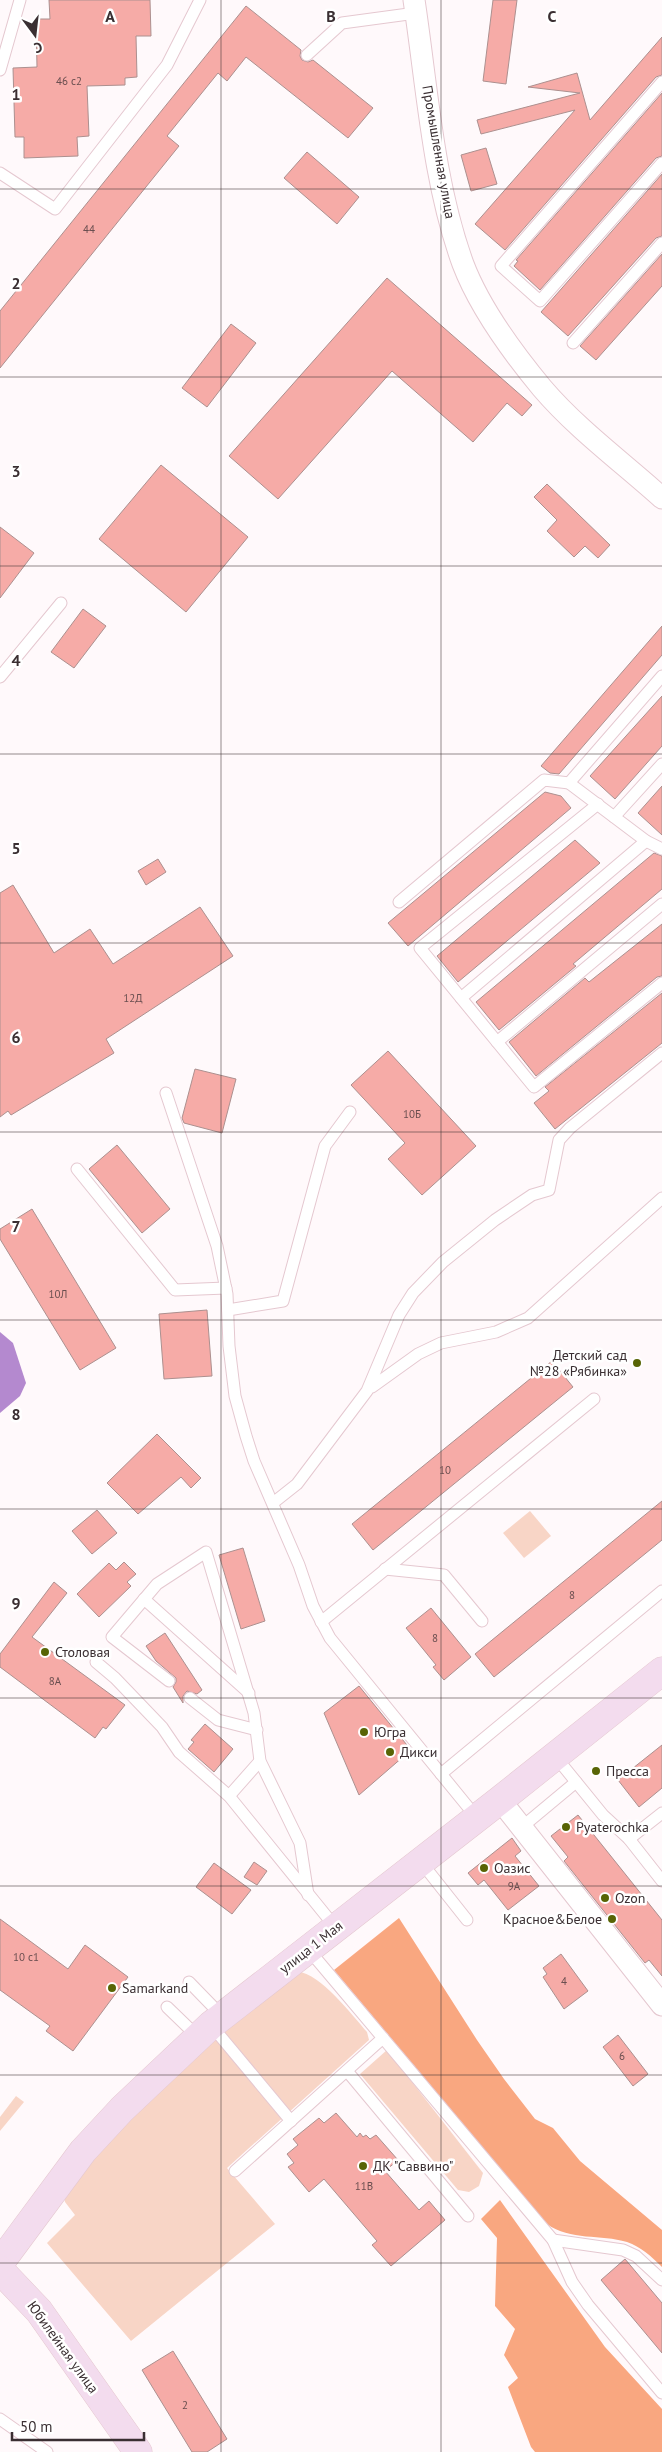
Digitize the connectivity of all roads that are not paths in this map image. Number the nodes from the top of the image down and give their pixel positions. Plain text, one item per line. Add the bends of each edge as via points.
1 (20, 0) edge
2 (200, 0) edge
3 (415, 6) edge
4 (307, 55) dead end
5 (0, 70) edge
6 (662, 82) edge
7 (662, 163) edge
8 (0, 173) edge
9 (662, 243) edge
10 (573, 343) dead end
11 (662, 498) edge
12 (61, 603) dead end
13 (662, 676) edge
14 (0, 677) edge
15 (662, 764) edge
16 (568, 783) junction
17 (598, 804) junction
18 (614, 817) junction
19 (646, 841) junction
20 (662, 849) edge
21 (399, 902) dead end
22 (662, 904) edge
23 (662, 983) edge
24 (461, 998) junction
25 (497, 1042) junction
26 (662, 1054) edge
27 (166, 1093) dead end
28 (350, 1112) dead end
29 (77, 1169) dead end
30 (662, 1198) edge
31 (226, 1288) junction
32 (228, 1310) junction
33 (367, 1391) junction
34 (594, 1399) dead end
35 (273, 1504) junction
36 (385, 1569) junction
37 (662, 1591) edge
38 (144, 1600) junction
39 (482, 1621) dead end
40 (321, 1622) junction
41 (96, 1662) dead end
42 (662, 1671) edge
43 (169, 1681) dead end
44 (249, 1693) junction
45 (190, 1698) dead end
46 (257, 1730) junction
47 (555, 1756) junction
48 (260, 1761) junction
49 (441, 1774) junction
50 (576, 1782) junction
51 (229, 1796) junction
52 (500, 1800) junction
53 (662, 1813) edge
54 (477, 1818) junction
55 (522, 1827) junction
56 (629, 1840) junction
57 (421, 1862) junction
58 (662, 1881) edge
59 (308, 1895) junction
60 (467, 1920) dead end
61 (336, 1928) junction
62 (308, 1949) junction
63 (189, 1982) dead end
64 (661, 2001) edge
65 (167, 2007) dead end
66 (211, 2026) junction
67 (384, 2038) junction
68 (347, 2071) junction
69 (291, 2121) junction
70 (235, 2171) dead end
71 (468, 2216) dead end
72 (553, 2240) junction
73 (0, 2263) edge
74 (0, 2270) edge
75 (662, 2280) edge
76 (662, 2393) edge
77 (0, 2419) edge
78 (47, 2452) edge
79 (138, 2452) edge

1 - 5 lane
2 - 8 lane via 167,66 55,209
3 - 4 lane via 342,23
3 - 11 street, Промышленная улица via 442,187 463,263 472,283 560,416
6 - 7 lane via 502,266 540,301
9 - 10 lane
12 - 14 lane
13 - 16 lane
15 - 18 lane
16 - 17 lane
16 - 21 lane via 544,780
17 - 18 lane
17 - 24 lane via 420,948
18 - 19 lane
19 - 20 lane
19 - 24 lane
22 - 25 lane
23 - 25 lane via 534,1087
24 - 25 lane
26 - 33 lane via 559,1140 549,1190 532,1195 502,1215 443,1262 413,1293 399,1315
27 - 31 lane via 217,1246
28 - 32 lane via 325,1146 283,1302
29 - 31 lane via 175,1290
30 - 33 lane via 528,1318 512,1327 441,1344 418,1354
31 - 32 lane
32 - 35 lane via 235,1396 254,1461
33 - 35 lane via 297,1484
34 - 36 lane
35 - 40 lane
36 - 39 lane via 444,1575
36 - 40 lane
37 - 49 lane
38 - 43 lane via 112,1636
38 - 44 lane
38 - 44 lane via 157,1584 206,1552
40 - 49 lane via 342,1653
41 - 51 lane via 162,1727 179,1752
42 - 47 street, улица 1 Мая
44 - 46 lane
45 - 46 lane via 218,1720
46 - 48 lane
47 - 50 lane
47 - 52 street, улица 1 Мая
48 - 51 lane
48 - 59 lane via 300,1843
49 - 54 lane
50 - 55 lane
50 - 56 lane
51 - 59 lane
52 - 54 street, улица 1 Мая
52 - 55 street
53 - 56 lane
54 - 57 street, улица 1 Мая
55 - 64 street
56 - 58 lane
57 - 60 lane
57 - 61 street, улица 1 Мая
59 - 61 lane
61 - 62 street, улица 1 Мая
62 - 66 street, улица 1 Мая
62 - 67 lane
63 - 66 lane
65 - 66 lane
66 - 69 lane
66 - 73 street, улица 1 Мая via 122,2109 83,2151
67 - 68 lane
67 - 72 lane
68 - 69 lane
68 - 71 lane
69 - 70 lane
72 - 75 lane via 623,2250 636,2256
72 - 76 lane via 572,2282 588,2305
74 - 79 street, Юбилейная улица via 39,2311
77 - 78 lane

